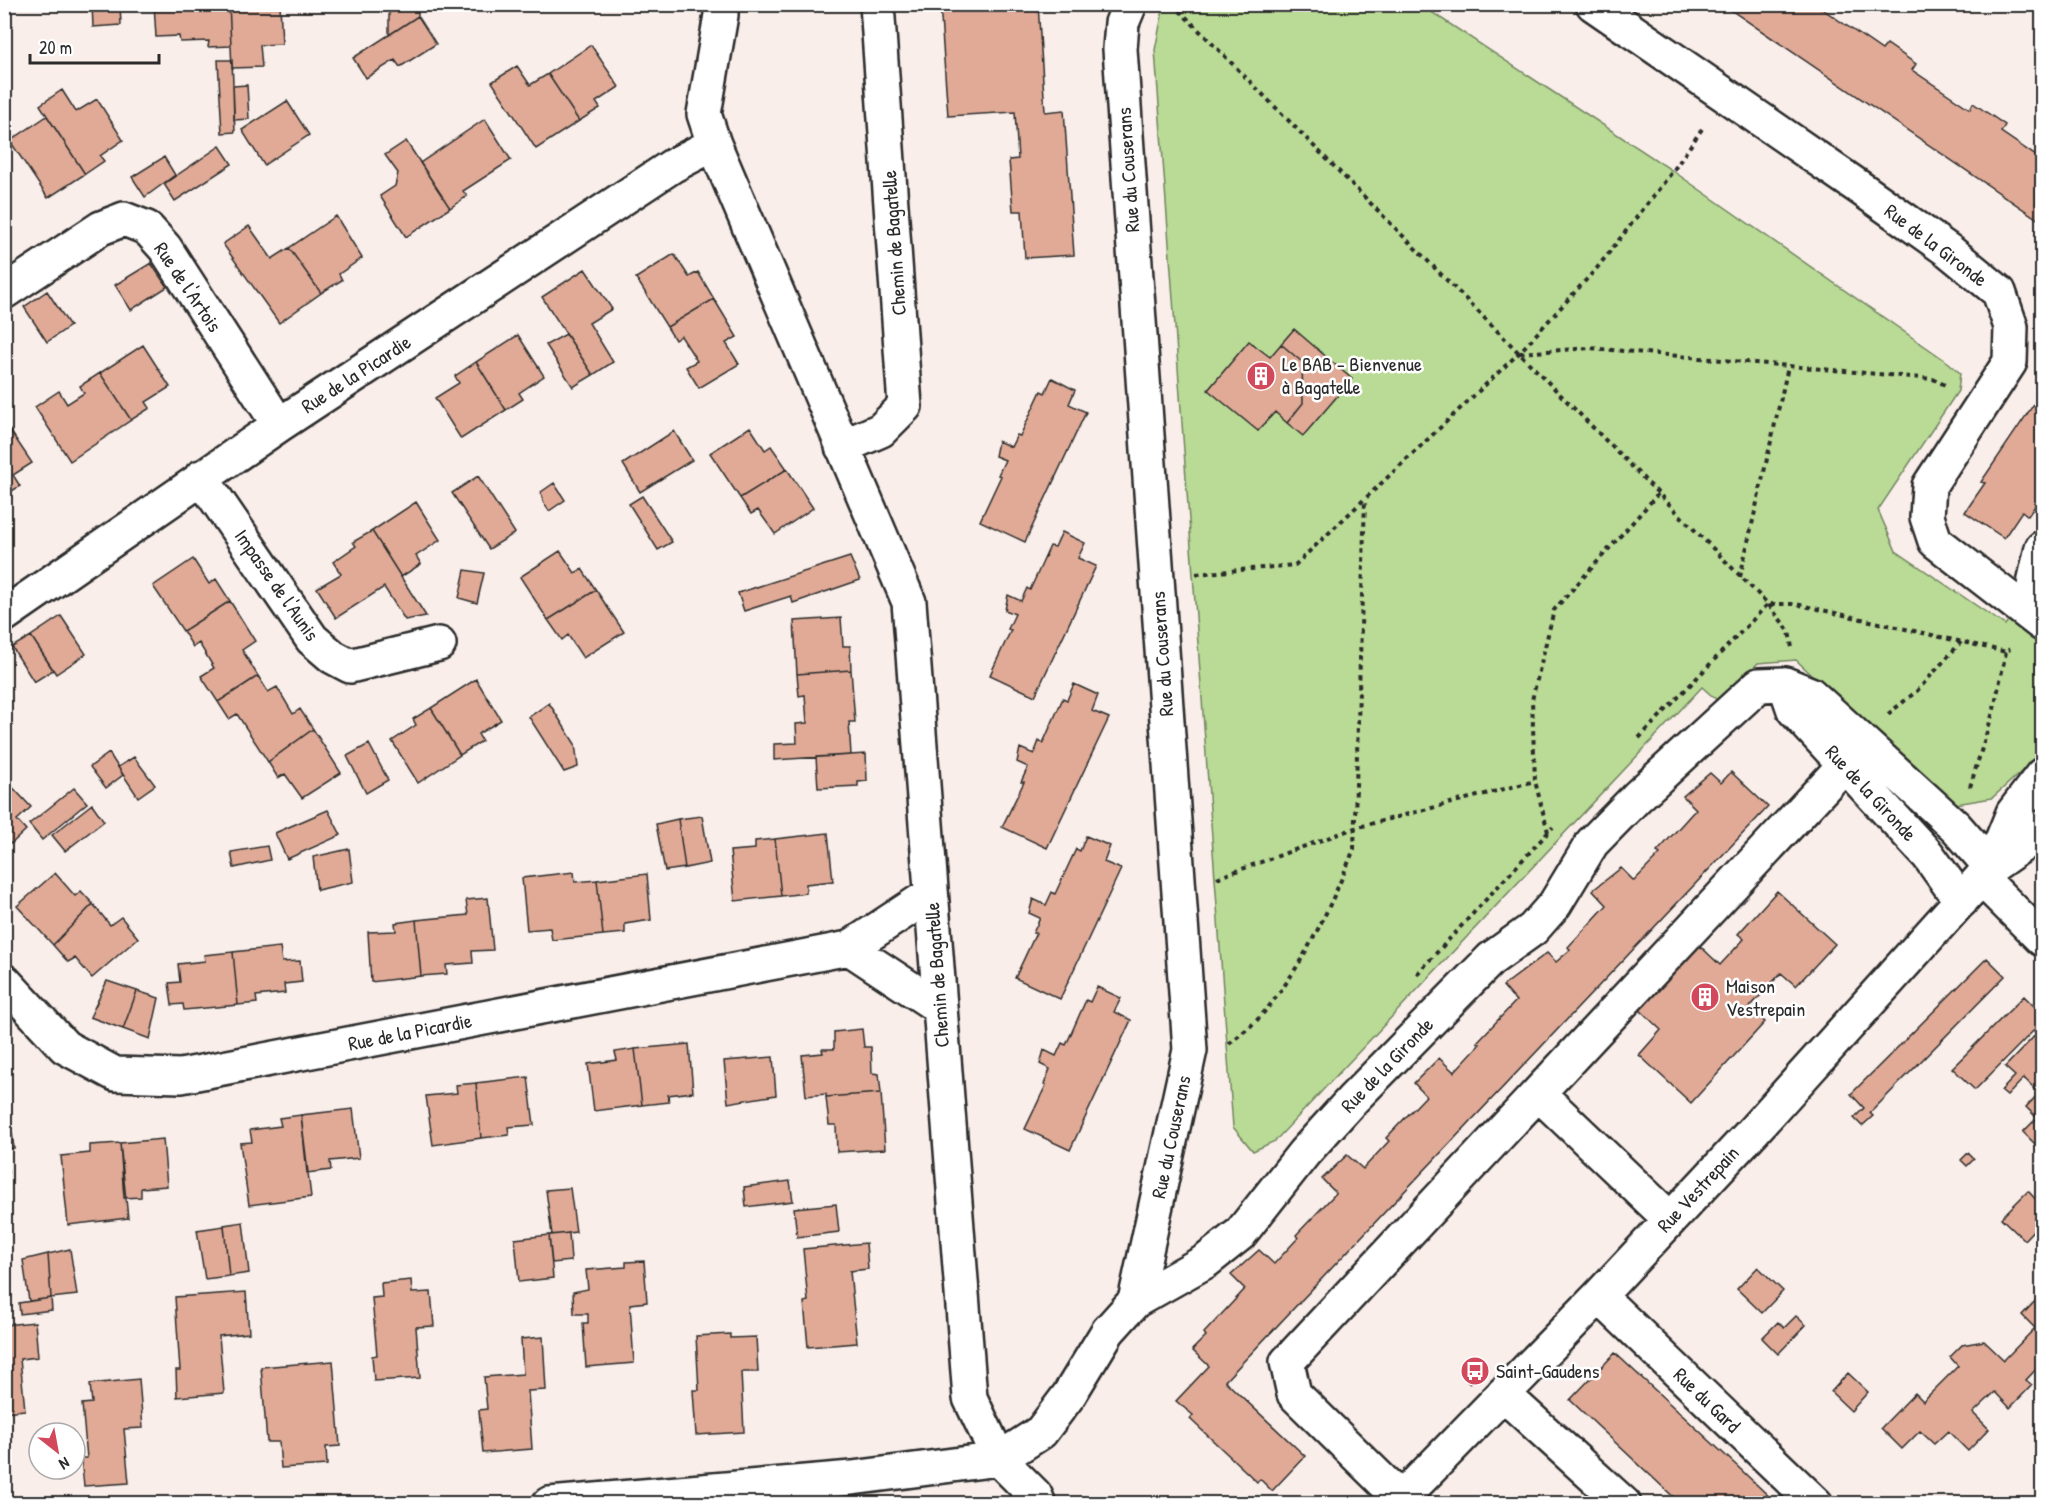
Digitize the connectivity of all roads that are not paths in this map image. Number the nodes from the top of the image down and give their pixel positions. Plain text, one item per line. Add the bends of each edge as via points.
1 (721, 4) edge
2 (878, 4) edge
3 (1130, 4) edge
4 (1593, 4) edge
5 (714, 144) junction
6 (4, 292) edge
7 (279, 425) junction
8 (842, 447) junction
9 (201, 477) junction
10 (2043, 548) edge
11 (4, 615) edge
12 (2037, 619) edge
13 (439, 644) dead end
14 (1855, 754) junction
15 (2043, 775) edge
16 (2043, 828) edge
17 (1978, 882) junction
18 (931, 894) junction
19 (2043, 939) edge
20 (849, 948) junction
21 (5, 982) edge
22 (940, 1008) junction
23 (1539, 1094) junction
24 (1670, 1219) junction
25 (1599, 1296) junction
26 (1135, 1301) junction
27 (1503, 1394) junction
28 (999, 1459) junction
29 (1044, 1501) edge
30 (1398, 1501) edge
31 (549, 1503) edge
32 (1624, 1503) edge
33 (1816, 1503) edge

1 - 5 street, Chemin de Bagatelle via 704,114
2 - 8 street, Chemin de Bagatelle via 905,406 881,430
3 - 26 street, Rue du Couserans via 1122,23 1120,49 1190,1050
4 - 12 street, Rue de la Gironde via 1940,244 1999,292 2011,327 2010,362 1929,486 1927,518 1935,541
5 - 7 street, Rue de la Picardie via 672,166
5 - 8 street, Chemin de Bagatelle
6 - 7 street, Rue de l'Artois via 101,228 124,219 147,228 165,248
7 - 9 street, Rue de la Picardie
8 - 18 street, Chemin de Bagatelle via 909,602
9 - 11 street, Rue de la Picardie
9 - 13 street, Impasse de l'Aunis via 312,639 333,657 350,666
10 - 12 street via 2035,579
14 - 17 street, Rue de la Gironde via 1928,855
14 - 17 street, Rue de la Gironde via 1956,826
14 - 23 street
14 - 26 street, Rue de la Gironde via 1794,710 1785,684 1759,685 1592,843 1555,904 1533,929 1491,959 1353,1099 1240,1234 1206,1262
15 - 17 street, Rue Vestrepain via 2013,813
16 - 17 street, Rue Vestrepain
17 - 19 street
17 - 24 street, Rue Vestrepain
18 - 20 street, Rue de la Picardie
18 - 22 street, Chemin de Bagatelle
20 - 21 street, Rue de la Picardie via 181,1076 115,1074 65,1047
20 - 22 street
22 - 28 street, Chemin de Bagatelle via 970,1398
23 - 24 street
23 - 30 street via 1287,1362 1294,1394
24 - 25 street, Rue Vestrepain
25 - 27 street, Rue Vestrepain
25 - 33 street, Rue du Gard
26 - 28 street, Rue de la Gironde via 1108,1331 1070,1395 1041,1432
27 - 30 street, Rue Vestrepain
27 - 32 street
28 - 29 street, Chemin de Bagatelle
28 - 31 street via 852,1478

